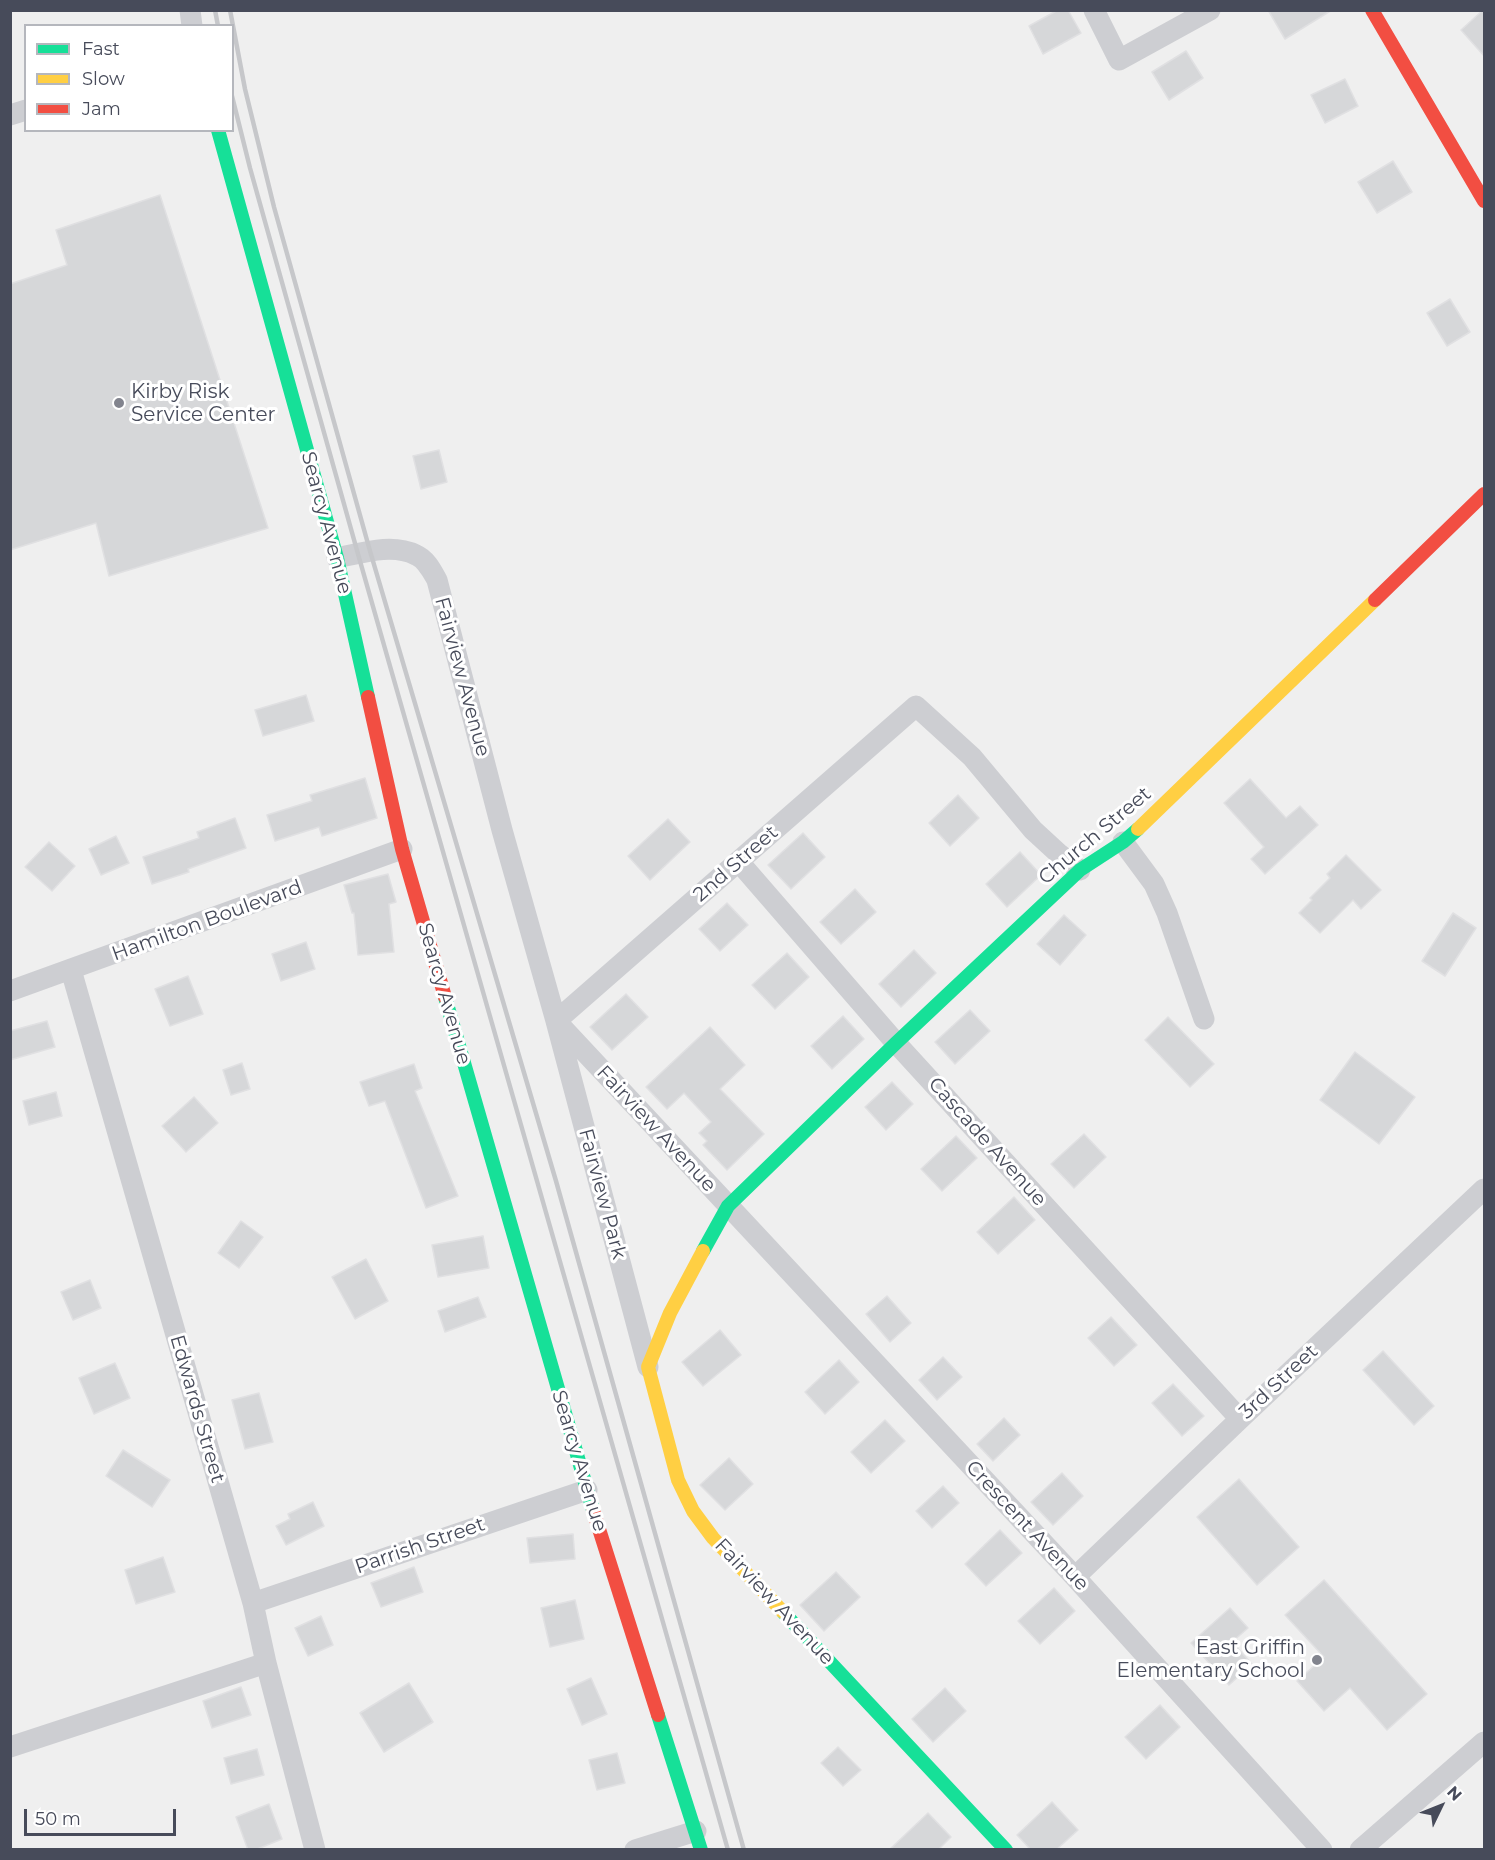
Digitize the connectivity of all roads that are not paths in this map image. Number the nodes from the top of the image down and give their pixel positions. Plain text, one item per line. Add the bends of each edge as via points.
1 (1094, 10) edge
2 (1210, 10) edge
3 (1372, 10) edge
4 (219, 132) edge
5 (1485, 201) edge
6 (1485, 494) edge
7 (337, 558) junction
8 (1124, 842) junction
9 (402, 849) junction
10 (739, 862) junction
11 (1080, 870) junction
12 (71, 970) junction
13 (10, 991) edge
14 (1204, 1019) dead end
15 (556, 1021) junction
16 (896, 1043) junction
17 (1485, 1189) edge
18 (728, 1206) junction
19 (648, 1367) junction
20 (1240, 1419) junction
21 (586, 1490) junction
22 (1075, 1577) junction
23 (253, 1603) junction
24 (266, 1663) junction
25 (1485, 1742) edge
26 (10, 1747) edge
27 (698, 1840) edge
28 (315, 1850) edge
29 (635, 1850) edge
30 (1006, 1850) edge
31 (1322, 1850) edge
32 (1360, 1850) edge

1 - 2 street via 1119,60
3 - 5 street
4 - 7 street, Searcy Avenue
6 - 8 street, Church Street
7 - 9 street, Searcy Avenue
7 - 15 street, Fairview Avenue via 394,549 417,555 437,580
8 - 11 street, Church Street
8 - 14 street via 1154,884
9 - 12 street, Hamilton Boulevard
9 - 21 street, Searcy Avenue
10 - 11 street, 2nd Street via 916,706 972,757 1033,830
10 - 15 street, 2nd Street
10 - 16 street, Cascade Avenue
11 - 16 street, Church Street
12 - 13 street, Hamilton Boulevard
12 - 23 street, Edwards Street
15 - 18 street, Fairview Avenue
15 - 19 street, Fairview Park
16 - 18 street, Church Street
16 - 20 street, Cascade Avenue
17 - 20 street, 3rd Street
18 - 19 street, Fairview Avenue via 670,1313
18 - 22 street, Crescent Avenue
19 - 30 street, Fairview Avenue via 678,1480 693,1511 713,1538
20 - 22 street, 3rd Street
21 - 23 street, Parrish Street
21 - 27 street, Searcy Avenue
22 - 31 street, Crescent Avenue
23 - 24 street, Edwards Street
24 - 26 street
24 - 28 street, Edwards Street
25 - 32 street
27 - 29 street

